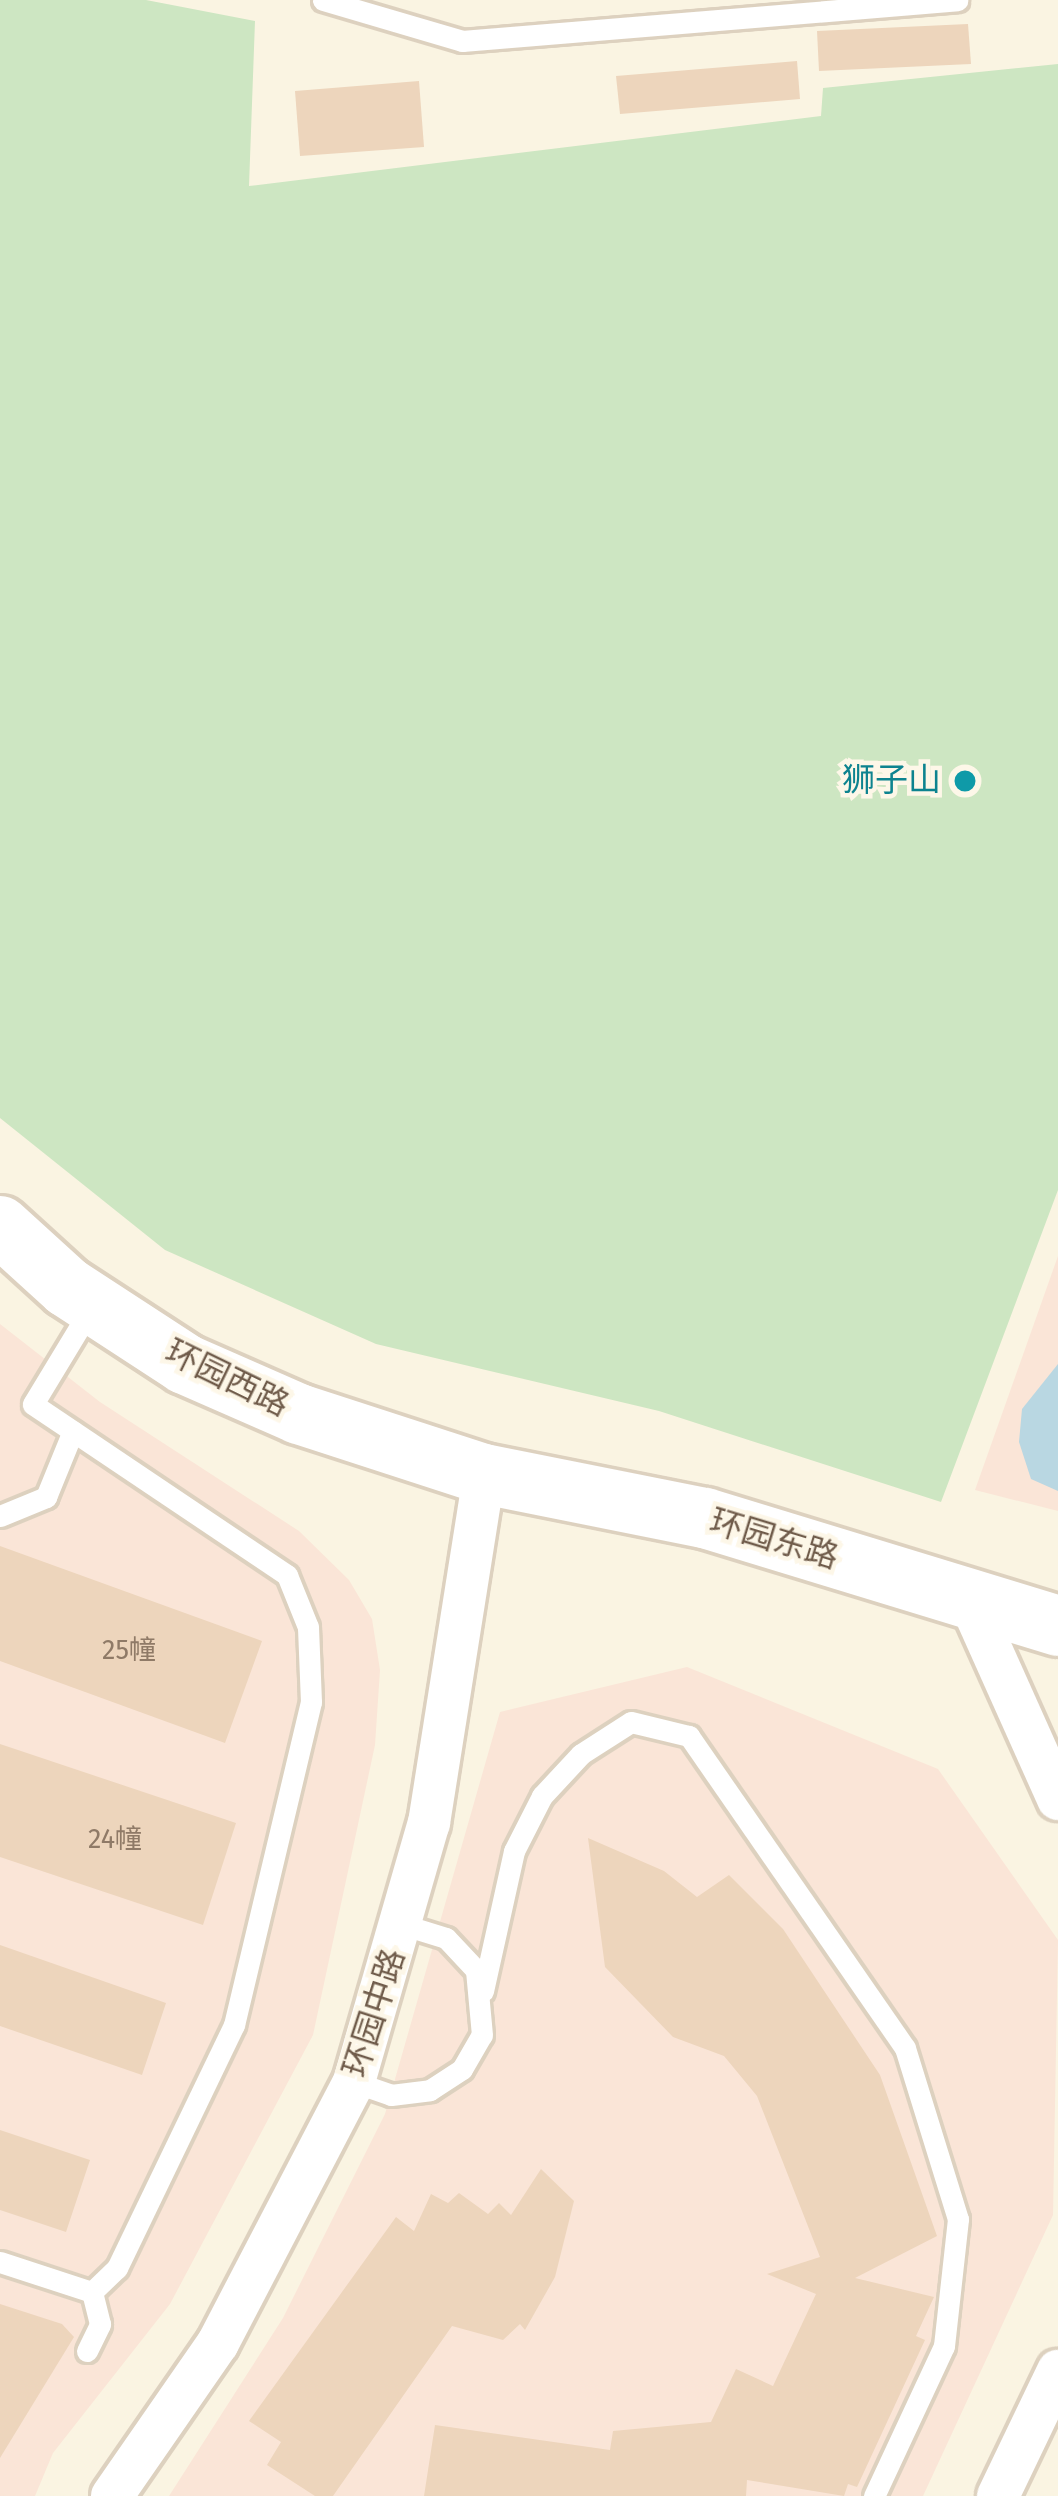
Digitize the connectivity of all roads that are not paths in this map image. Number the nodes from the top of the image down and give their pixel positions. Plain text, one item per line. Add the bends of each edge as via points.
1 (323, 0) edge
2 (957, 0) edge
3 (0, 1226) edge
4 (94, 1305) junction
5 (73, 1431) junction
6 (484, 1474) junction
7 (0, 1516) edge
8 (970, 1602) junction
9 (1058, 1626) edge
10 (1058, 1799) edge
11 (404, 1925) junction
12 (483, 1991) junction
13 (354, 2082) junction
14 (0, 2262) edge
15 (92, 2292) junction
16 (88, 2351) dead end
17 (1058, 2371) edge
18 (112, 2496) edge
19 (874, 2496) edge
20 (998, 2496) edge

1 - 2 lane via 462,41
3 - 4 street, 环园西路
4 - 5 lane via 33,1404
4 - 6 street, 环园西路 via 184,1364 299,1414
5 - 7 lane via 46,1497
5 - 15 lane via 287,1575 308,1627 311,1702 235,2025 117,2268
6 - 8 street, 环园东路 via 705,1518
6 - 11 street, 环园中路 via 460,1581 451,1712
8 - 9 street, 环园东路
8 - 10 street
11 - 12 lane via 463,1952
11 - 13 street, 环园中路
12 - 13 lane via 482,2036 448,2082 411,2095
12 - 19 lane via 514,1851 542,1796 581,1754 632,1722 689,1736 905,2048 958,2219 944,2346
13 - 18 street, 环园中路 via 218,2343
14 - 15 lane
15 - 16 lane via 100,2324
17 - 20 street

